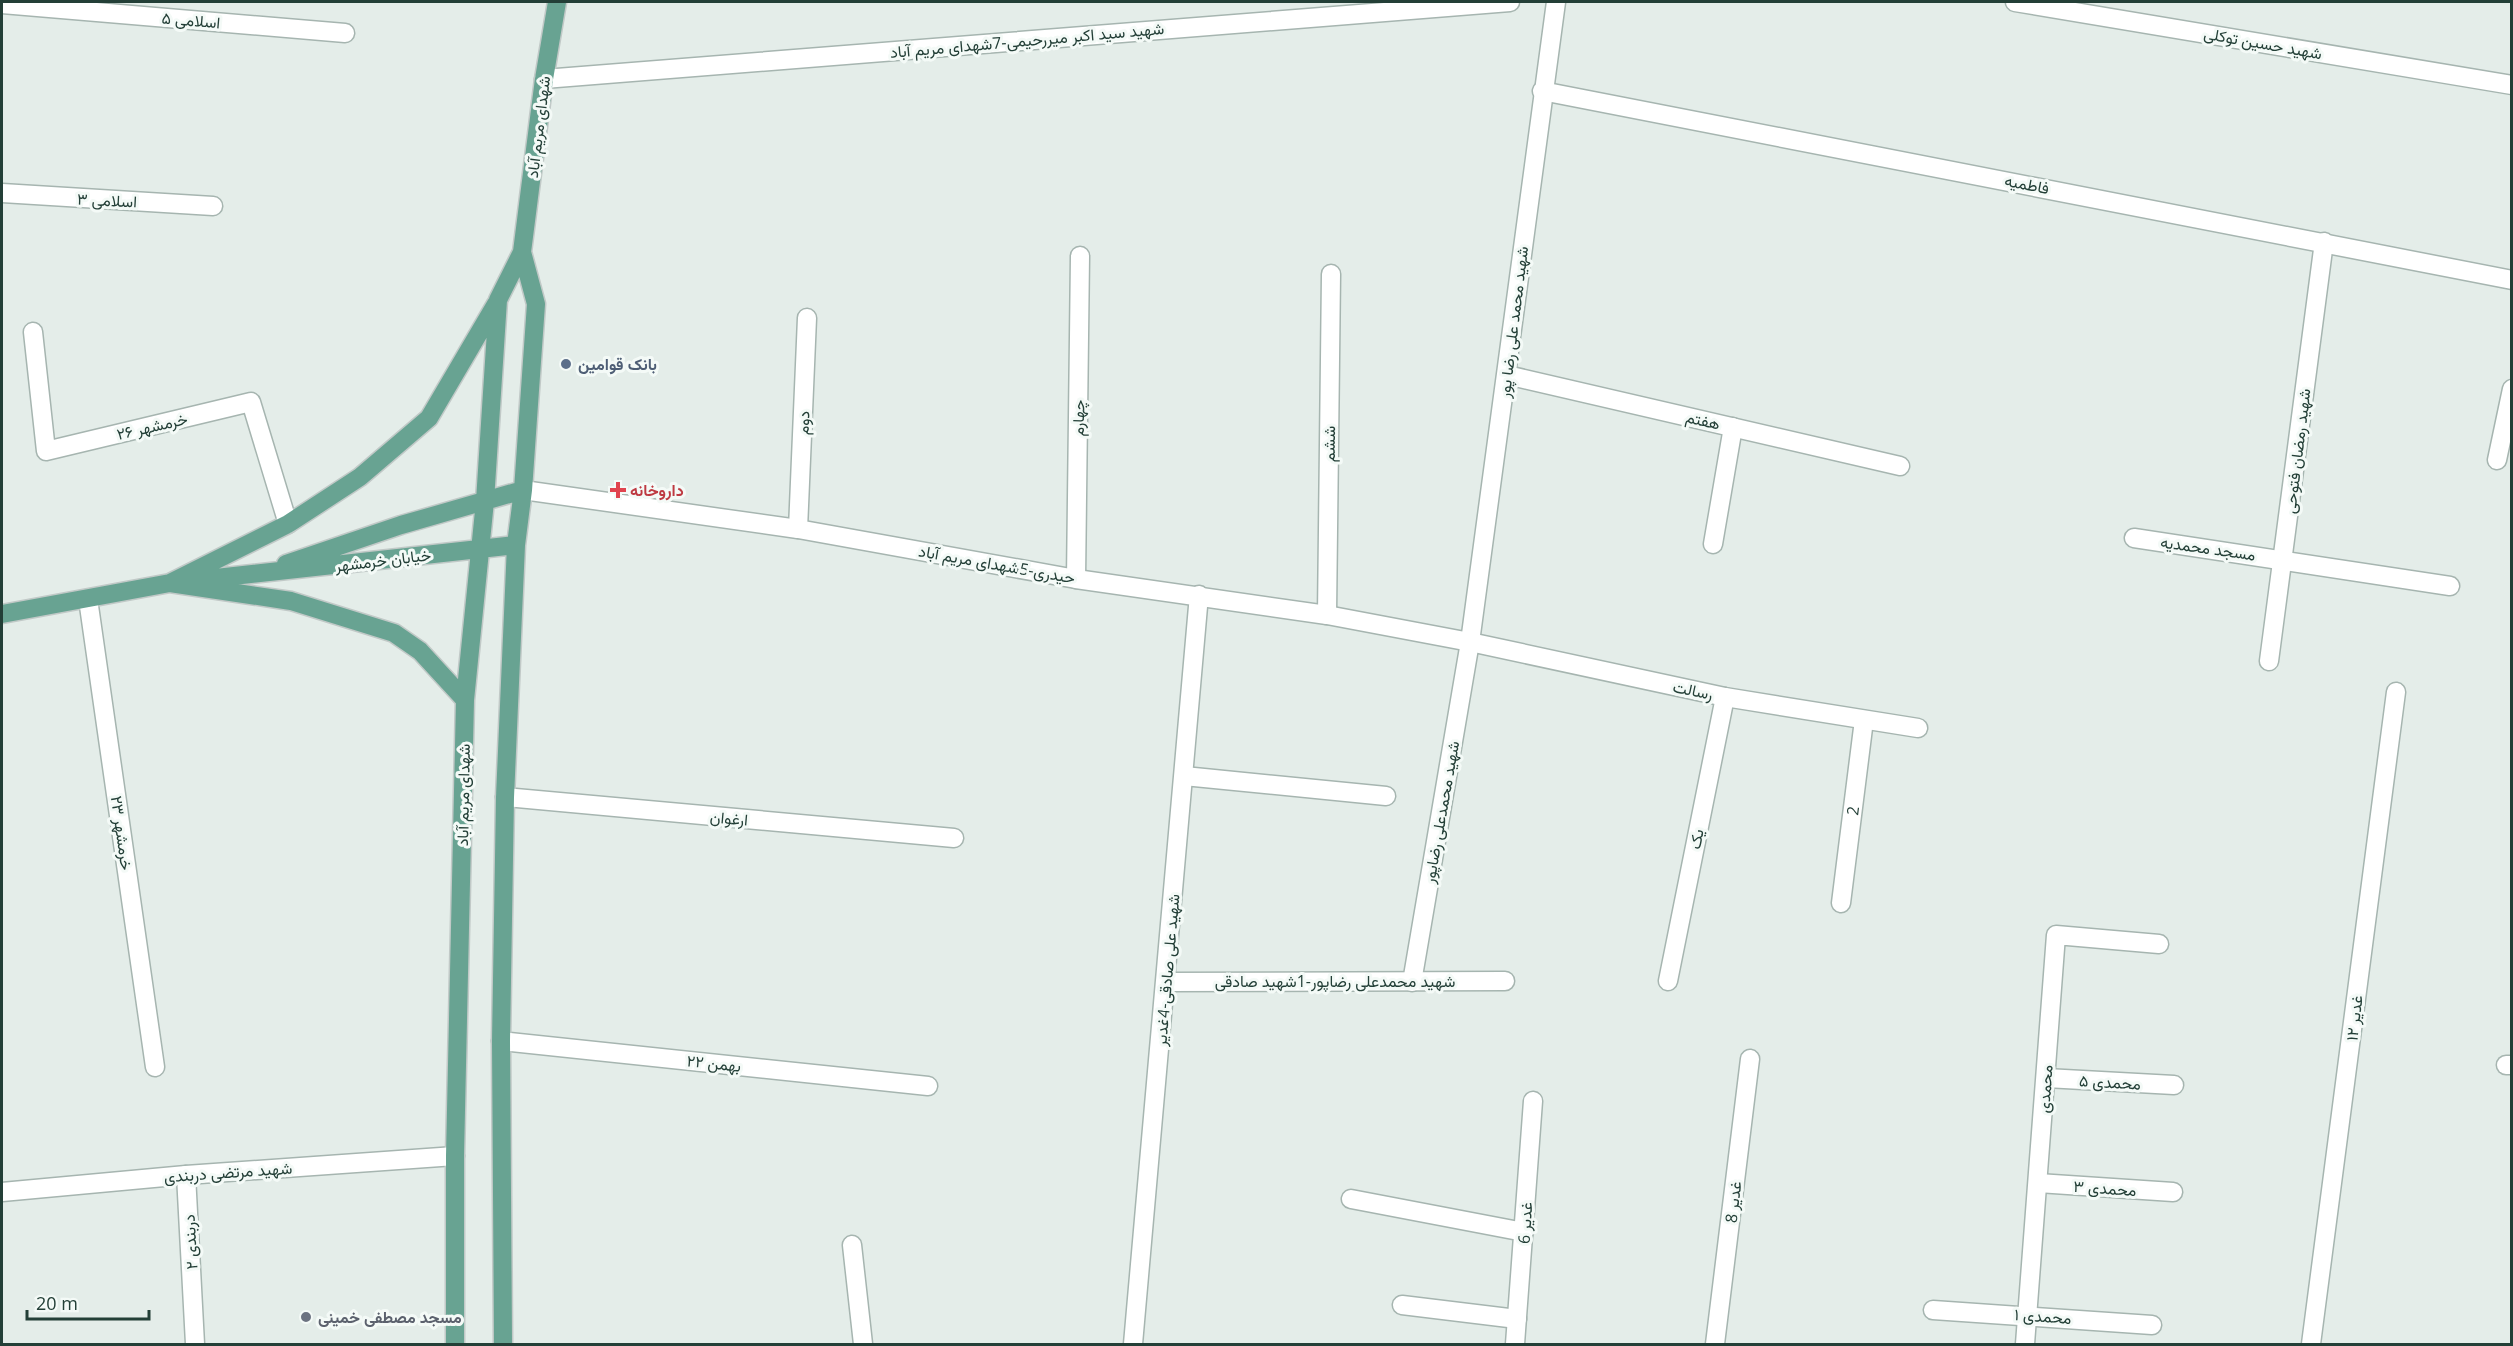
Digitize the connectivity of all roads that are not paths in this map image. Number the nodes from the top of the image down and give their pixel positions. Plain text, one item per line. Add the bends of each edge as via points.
1 (557, 2) edge
2 (1510, 2) edge
3 (1556, 2) edge
4 (2015, 2) edge
5 (2, 4) edge
6 (345, 33) dead end
7 (544, 79) junction
8 (2511, 85) edge
9 (1542, 91) junction
10 (2, 194) edge
11 (213, 206) dead end
12 (2324, 242) junction
13 (522, 252) junction
14 (1080, 256) dead end
15 (1330, 274) dead end
16 (2511, 280) edge
17 (498, 300) junction
18 (807, 318) dead end
19 (33, 332) dead end
20 (1507, 375) junction
21 (2511, 389) edge
22 (1733, 428) junction
23 (2496, 460) dead end
24 (1900, 466) dead end
25 (523, 490) junction
26 (485, 501) junction
27 (288, 524) junction
28 (798, 529) junction
29 (2134, 538) dead end
30 (516, 544) junction
31 (1713, 544) dead end
32 (480, 549) junction
33 (2283, 559) junction
34 (250, 576) junction
35 (1076, 579) junction
36 (170, 583) junction
37 (2450, 586) dead end
38 (1199, 595) junction
39 (88, 599) junction
40 (2, 614) edge
41 (1327, 615) junction
42 (1470, 642) junction
43 (2269, 661) dead end
44 (2396, 692) dead end
45 (1725, 697) junction
46 (465, 700) junction
47 (1864, 720) junction
48 (1918, 728) dead end
49 (1184, 776) junction
50 (1386, 796) dead end
51 (505, 797) junction
52 (954, 838) dead end
53 (1841, 903) dead end
54 (2158, 944) dead end
55 (1166, 981) junction
56 (1505, 981) dead end
57 (1668, 981) dead end
58 (1412, 982) junction
59 (501, 1041) junction
60 (1750, 1059) dead end
61 (155, 1067) dead end
62 (2046, 1078) junction
63 (2174, 1085) dead end
64 (928, 1086) dead end
65 (1533, 1101) dead end
66 (455, 1156) junction
67 (186, 1175) junction
68 (2038, 1183) junction
69 (2, 1192) edge
70 (2173, 1192) dead end
71 (1351, 1199) dead end
72 (1524, 1232) junction
73 (852, 1245) dead end
74 (1402, 1305) dead end
75 (1933, 1310) dead end
76 (2028, 1315) junction
77 (1517, 1319) junction
78 (2152, 1325) dead end
79 (195, 1344) edge
80 (455, 1344) edge
81 (503, 1344) edge
82 (863, 1344) edge
83 (1134, 1344) edge
84 (1515, 1344) edge
85 (1715, 1344) edge
86 (2025, 1344) edge
87 (2312, 1344) edge

1 - 7 main road, شهدای مریم آباد
2 - 7 street, شهید سید اکبر میررحیمی-7شهدای مریم آباد
3 - 9 street, شهید محمد علی رضا پور
4 - 8 street, شهید حسین توکلی
5 - 6 street, اسلامی ۵
7 - 13 main road, شهدای مریم آباد
9 - 12 street, فاطمیه
9 - 20 street, شهید محمد علی رضا پور
10 - 11 street, اسلامی ۳
12 - 16 street, فاطمیه
12 - 33 street, شهید رمضان فتوحی
13 - 17 main road, شهدای مریم آباد
13 - 25 main road, شهدای مریم آباد via 536,304
14 - 35 street, چهارم
15 - 41 street, ششم
17 - 26 main road, شهدای مریم آباد
17 - 27 main road via 429,418 360,477
18 - 28 street, دوم
19 - 27 street, خرمشهر ۲۶ via 46,451 251,402
20 - 22 street, هفتم
20 - 42 street, شهید محمد علی رضا پور
21 - 23 street
22 - 24 street, هفتم
22 - 31 street
25 - 26 main road, خیابان خرمشهر
25 - 28 street, حیدری-5شهدای مریم آباد
25 - 30 main road, شهدای مریم آباد
26 - 32 main road, شهدای مریم آباد
26 - 34 main road, خیابان خرمشهر
27 - 36 main road
28 - 35 street, حیدری-5شهدای مریم آباد
29 - 33 street, مسجد محمدیه
30 - 32 main road, خیابان خرمشهر
30 - 51 main road, شهدای مریم آباد
32 - 34 main road, خیابان خرمشهر
32 - 46 main road, شهدای مریم آباد
33 - 37 street, مسجد محمدیه
33 - 43 street, شهید رمضان فتوحی
34 - 36 main road, خیابان خرمشهر
35 - 38 street, حیدری-5شهدای مریم آباد
36 - 39 main road, خیابان خرمشهر
36 - 46 main road via 291,601 394,633 420,651
38 - 41 street, حیدری-5شهدای مریم آباد
38 - 49 street, شهید علی صادقی-4غدیر
39 - 40 main road, خیابان خرمشهر
39 - 61 street, خرمشهر ۲۳
41 - 42 street, حیدری-5شهدای مریم آباد
42 - 45 street, رسالت
42 - 58 street, شهید محمدعلی رضاپور
44 - 87 street, غدیر ۱۲
45 - 47 street, رسالت
45 - 57 street, یک
46 - 66 main road, شهدای مریم آباد
47 - 48 street, رسالت
47 - 53 street, 2
49 - 50 street
49 - 55 street, شهید علی صادقی-4غدیر
51 - 52 street, ارغوان
51 - 59 main road, شهدای مریم آباد
54 - 62 street, محمدی via 2056,935
55 - 58 street, شهید محمدعلی رضاپور-1شهید صادقی
55 - 83 street, شهید علی صادقی-4غدیر
56 - 58 street, شهید محمدعلی رضاپور-1شهید صادقی
59 - 64 street, ۲۲ بهمن
59 - 81 main road, شهدای مریم آباد
60 - 85 street, غدیر 8
62 - 63 street, محمدی ۵
62 - 68 street, محمدی
65 - 72 street, غدیر 6
66 - 67 street, شهید مرتضی دربندی
66 - 80 main road, شهدای مریم آباد
67 - 69 street, شهید مرتضی دربندی
67 - 79 street, دربندی ۲
68 - 70 street, محمدی ۳
68 - 76 street, محمدی
71 - 72 street
72 - 77 street, غدیر 6
73 - 82 street
74 - 77 street
75 - 76 street, محمدی ۱
76 - 78 street, محمدی ۱
76 - 86 street, محمدی
77 - 84 street, غدیر 6

